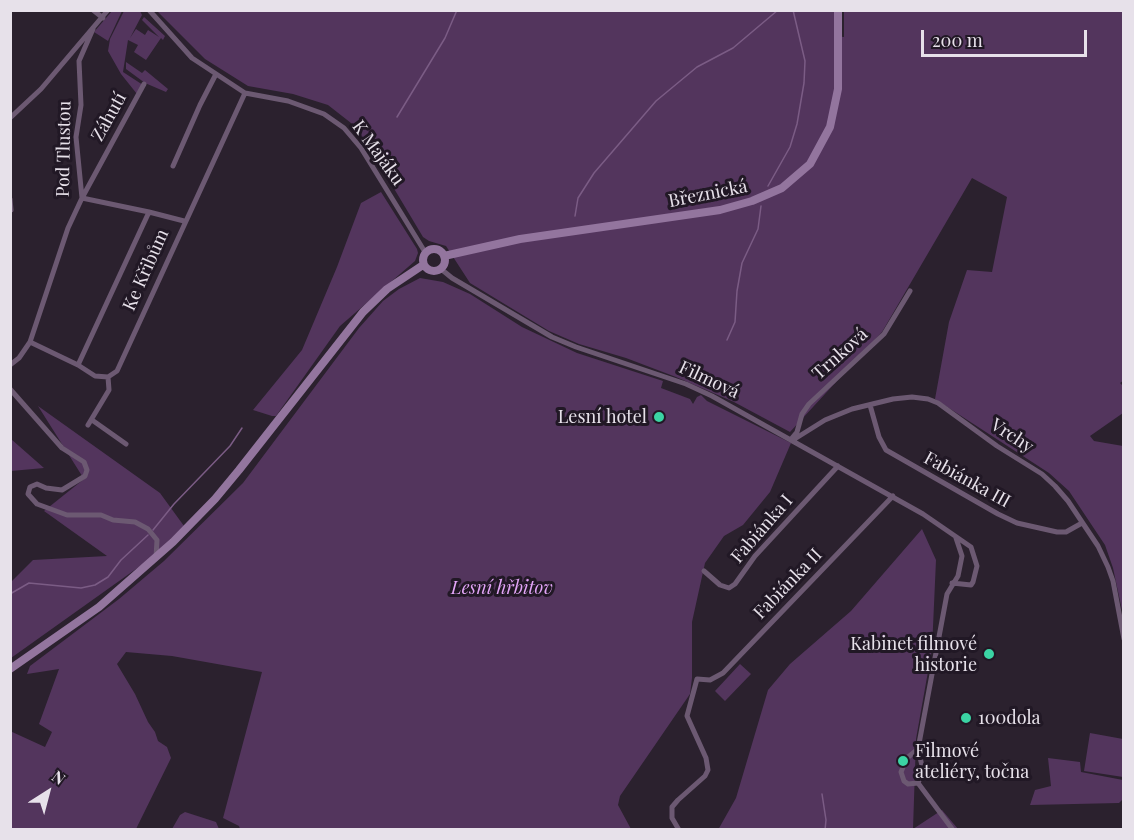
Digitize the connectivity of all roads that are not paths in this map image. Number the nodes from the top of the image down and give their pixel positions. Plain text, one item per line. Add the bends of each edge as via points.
1 (93, 10) edge
2 (108, 10) edge
3 (149, 10) edge
4 (838, 10) edge
5 (103, 18) junction
6 (93, 29) junction
7 (216, 74) junction
8 (144, 84) dead end
9 (244, 93) junction
10 (10, 118) edge
11 (173, 166) dead end
12 (82, 198) junction
13 (10, 199) edge
14 (11, 210) edge
15 (150, 212) junction
16 (184, 221) junction
17 (425, 252) junction
18 (444, 256) junction
19 (423, 265) junction
20 (441, 269) junction
21 (910, 291) dead end
22 (30, 342) junction
23 (10, 364) edge
24 (78, 365) junction
25 (108, 377) junction
26 (10, 389) edge
27 (870, 405) junction
28 (792, 439) junction
29 (126, 444) dead end
30 (838, 466) junction
31 (893, 496) junction
32 (1082, 523) junction
33 (956, 536) junction
34 (156, 559) junction
35 (704, 571) dead end
36 (952, 583) junction
37 (1124, 639) edge
38 (10, 669) edge
39 (918, 749) junction
40 (918, 783) junction
41 (679, 830) edge
42 (953, 830) edge

1 - 5 street
2 - 5 street
3 - 7 street, K Majáku via 192,58
4 - 18 main road, Březnická via 838,89 830,127 810,164 782,188 720,210 520,239
5 - 6 street
6 - 10 street
6 - 12 street, Pod Tlustou via 79,61 81,105 77,147
7 - 9 street, K Majáku
7 - 11 street
8 - 12 street, Záhutí
9 - 16 street, Ke Křibům
9 - 17 street, K Majáku via 288,101 324,114 344,128 361,148
12 - 15 street
12 - 22 street, Pod Tlustou
13 - 14 street
15 - 16 street
15 - 24 street
16 - 25 street, Ke Křibům via 117,371
17 - 18 main road, Březnická via 436,249
17 - 19 main road
18 - 20 main road
19 - 20 main road via 432,272
19 - 34 main road via 387,289 363,312 221,492
20 - 28 street, Filmová via 552,337 686,384
21 - 28 street, Trnková via 884,334 809,404
22 - 23 street, Pod Tlustou
22 - 24 street
24 - 25 street via 95,376
25 - 29 street via 109,390 90,423
26 - 34 street via 62,448 84,462 87,470 62,490 37,484 30,487 28,494 37,504 67,515 102,515 135,522 157,540
27 - 28 street, Vrchy via 825,420
27 - 32 street, Vrchy via 912,397 938,404 1042,474
27 - 32 street, Fabiánka III via 886,450 998,514 1017,524 1057,532 1066,532
28 - 30 street, Filmová
30 - 31 street, Filmová
30 - 35 street, Fabiánka I via 755,556 735,584 729,588 720,585
31 - 33 street, Filmová
31 - 41 street, Fabiánka II via 723,673 710,680 697,679 687,716 708,766 705,776 672,807 672,818
32 - 37 street, Vrchy via 1098,546 1113,581
33 - 36 street via 962,556 958,576
33 - 36 street, Filmová via 971,547 977,566 971,585
34 - 38 main road via 91,612
36 - 39 street
39 - 40 street via 923,770
39 - 40 street via 907,758 901,772 908,784
40 - 42 street

